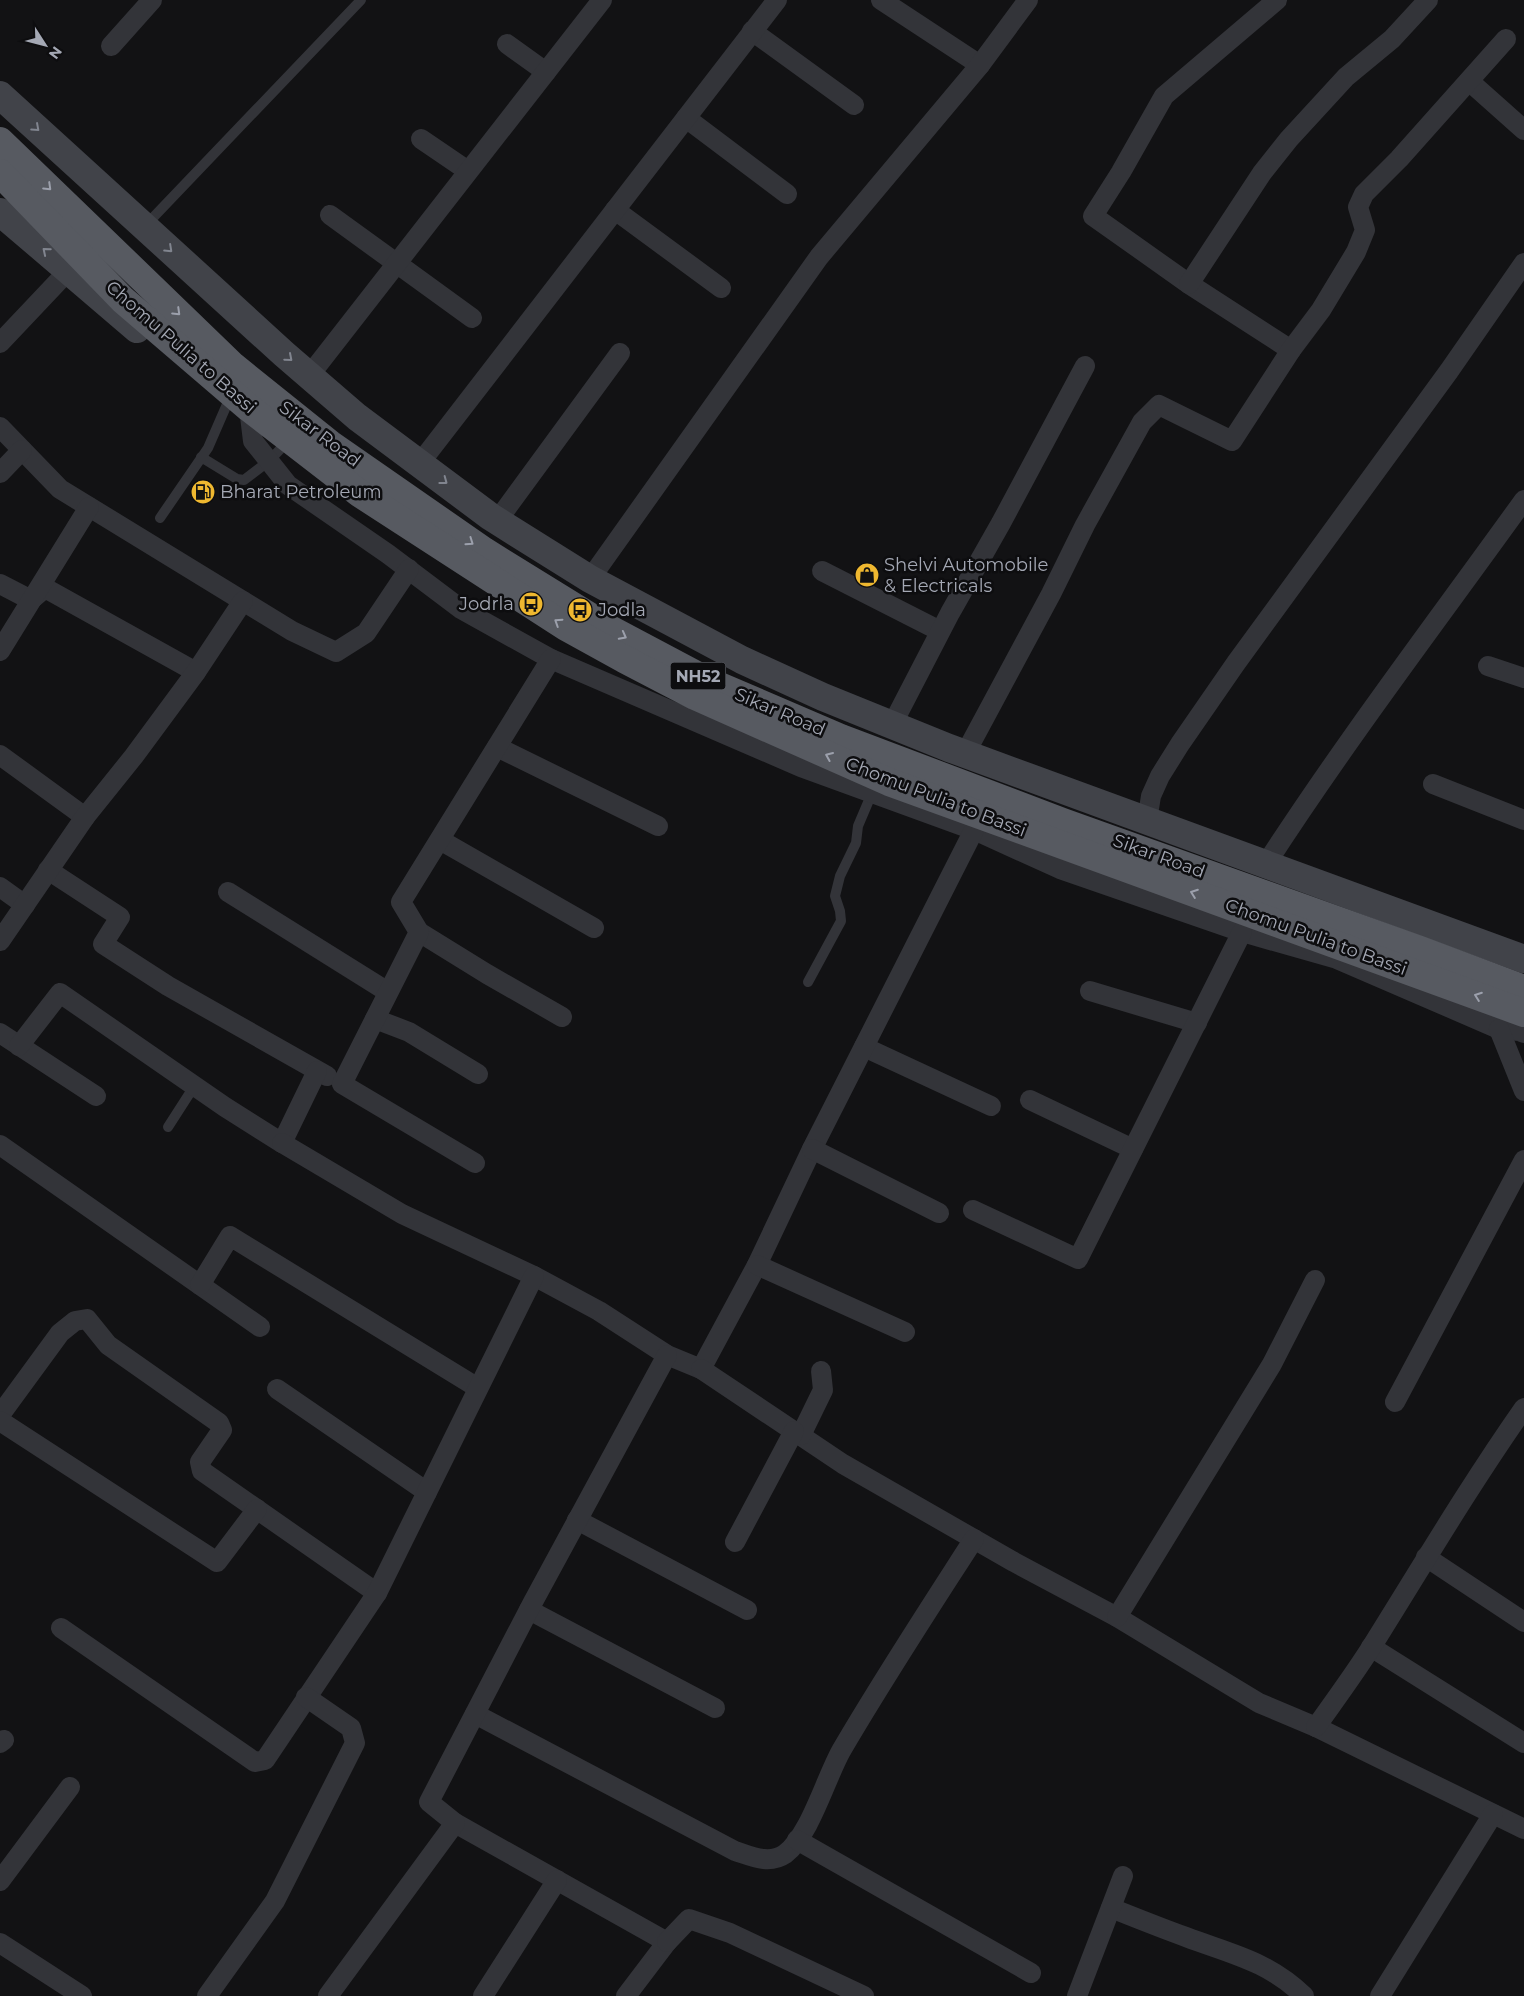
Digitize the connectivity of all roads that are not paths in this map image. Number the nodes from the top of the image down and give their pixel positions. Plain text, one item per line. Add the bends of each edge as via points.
1 (152, 0) edge
2 (362, 0) edge
3 (602, 0) edge
4 (776, 0) edge
5 (881, 0) edge
6 (1028, 0) edge
7 (1277, 0) edge
8 (1428, 0) edge
9 (752, 32) junction
10 (1506, 39) dead end
11 (507, 44) dead end
12 (111, 46) dead end
13 (980, 65) junction
14 (546, 72) junction
15 (1469, 81) junction
16 (0, 95) edge
17 (854, 105) dead end
18 (686, 118) junction
19 (1524, 130) edge
20 (421, 139) dead end
21 (0, 141) edge
22 (468, 172) junction
23 (0, 173) edge
24 (787, 194) dead end
25 (615, 210) junction
26 (0, 212) edge
27 (330, 215) dead end
28 (144, 226) junction
29 (1524, 263) edge
30 (396, 264) junction
31 (69, 270) junction
32 (1189, 284) junction
33 (721, 288) dead end
34 (472, 318) dead end
35 (0, 344) edge
36 (1291, 350) junction
37 (620, 353) dead end
38 (193, 360) junction
39 (1085, 366) dead end
40 (309, 376) junction
41 (240, 401) junction
42 (0, 427) edge
43 (290, 440) junction
44 (22, 450) junction
45 (202, 457) junction
46 (268, 461) junction
47 (420, 463) junction
48 (0, 472) edge
49 (1524, 500) edge
50 (89, 507) junction
51 (160, 518) dead end
52 (497, 521) junction
53 (408, 569) junction
54 (822, 571) dead end
55 (590, 579) junction
56 (0, 584) edge
57 (31, 600) junction
58 (243, 601) junction
59 (940, 631) junction
60 (0, 651) edge
61 (551, 659) junction
62 (1488, 666) dead end
63 (196, 672) junction
64 (1524, 678) edge
65 (892, 725) junction
66 (497, 747) junction
67 (965, 754) junction
68 (0, 755) edge
69 (1433, 784) dead end
70 (872, 793) junction
71 (85, 817) junction
72 (1524, 820) edge
73 (1147, 821) junction
74 (658, 826) dead end
75 (974, 830) junction
76 (440, 840) junction
77 (1266, 864) junction
78 (48, 870) junction
79 (0, 887) edge
80 (228, 892) dead end
81 (25, 905) junction
82 (594, 928) dead end
83 (419, 932) junction
84 (1242, 932) junction
85 (0, 941) edge
86 (1524, 960) edge
87 (808, 982) dead end
88 (1524, 989) edge
89 (1090, 991) dead end
90 (388, 992) junction
91 (1524, 1013) edge
92 (562, 1017) dead end
93 (375, 1019) junction
94 (1197, 1023) junction
95 (1499, 1029) junction
96 (0, 1032) edge
97 (1524, 1033) edge
98 (19, 1046) junction
99 (864, 1047) junction
100 (317, 1071) junction
101 (478, 1074) dead end
102 (342, 1084) junction
103 (195, 1085) junction
104 (1524, 1091) edge
105 (96, 1096) dead end
106 (1030, 1100) dead end
107 (991, 1106) dead end
108 (168, 1127) dead end
109 (282, 1143) junction
110 (0, 1145) edge
111 (812, 1149) junction
112 (1134, 1149) junction
113 (1524, 1160) edge
114 (475, 1163) dead end
115 (973, 1210) dead end
116 (939, 1214) dead end
117 (757, 1265) junction
118 (534, 1276) junction
119 (1316, 1280) dead end
120 (200, 1285) junction
121 (260, 1327) dead end
122 (905, 1332) dead end
123 (667, 1355) junction
124 (701, 1369) junction
125 (821, 1371) dead end
126 (478, 1388) junction
127 (277, 1389) dead end
128 (1395, 1402) dead end
129 (1524, 1408) edge
130 (0, 1415) edge
131 (0, 1421) edge
132 (798, 1433) junction
133 (427, 1492) junction
134 (257, 1509) junction
135 (577, 1520) junction
136 (974, 1538) junction
137 (735, 1542) dead end
138 (1426, 1557) junction
139 (377, 1593) junction
140 (529, 1610) junction
141 (748, 1610) dead end
142 (1118, 1618) junction
143 (1524, 1622) edge
144 (61, 1628) dead end
145 (1371, 1647) junction
146 (306, 1697) junction
147 (715, 1708) dead end
148 (475, 1714) junction
149 (1316, 1727) junction
150 (1524, 1743) edge
151 (70, 1787) dead end
152 (1493, 1814) junction
153 (455, 1823) junction
154 (1524, 1829) edge
155 (798, 1840) junction
156 (1123, 1876) dead end
157 (557, 1880) junction
158 (0, 1881) edge
159 (1111, 1908) junction
160 (667, 1942) junction
161 (0, 1943) edge
162 (1031, 1973) dead end
163 (1079, 1995) edge
164 (82, 1996) edge
165 (207, 1996) edge
166 (328, 1996) edge
167 (483, 1996) edge
168 (626, 1996) edge
169 (864, 1996) edge
170 (1304, 1996) edge
171 (1380, 1996) edge

1 - 12 street
2 - 28 lane
3 - 14 street
4 - 9 street
5 - 13 street
6 - 13 street
7 - 32 street via 1164,96 1092,216
8 - 32 street via 1392,39 1346,77 1289,139 1262,172
9 - 17 street
9 - 18 street
10 - 15 street
11 - 14 street
13 - 55 street via 820,257
14 - 22 street
15 - 19 street
15 - 36 street via 1364,194 1358,207 1365,230 1356,252
16 -> 28 main road
18 - 24 street
18 - 25 street
20 - 22 street
21 -> 88 highway, Sikar Road / NH52 via 233,366 330,444 484,551 610,629 708,681 842,738 1063,822
22 - 30 street
23 - 38 highway, Chomu Pulia to Bassi / NH52 via 124,300
25 - 33 street
25 - 47 street
31 -> 26 main road
27 - 30 street
28 -> 40 main road
29 - 73 street via 1180,744 1151,796
30 - 34 street
30 - 40 street
31 - 35 street
31 - 38 main road via 174,361 184,364
32 - 36 street
36 - 67 street via 1232,442 1159,405 1142,422
37 - 52 street
38 - 41 highway, Chomu Pulia to Bassi / NH52
39 - 59 street
40 - 47 main road via 357,417
41 - 43 highway, Chomu Pulia to Bassi / NH52
41 - 45 lane
41 - 46 street via 253,441
42 - 44 street
43 - 46 lane
91 -> 43 highway, Chomu Pulia to Bassi / NH52 via 889,782 695,696 566,627 359,493
44 - 48 street
44 - 50 street via 60,489
45 - 46 lane via 244,480
45 - 51 lane
46 - 53 street via 288,485
47 -> 52 main road
49 - 77 street via 1373,706
50 - 57 street
50 - 58 street
52 - 55 main road
53 - 58 street via 366,633 336,652 292,632
53 - 61 street via 461,609
54 - 59 street
55 - 65 main road via 742,660
56 - 57 street
57 - 60 street
57 - 63 street via 45,588
58 - 63 street
59 - 65 street
61 - 66 street
61 - 70 street via 801,767
62 - 64 street
63 - 71 street
65 - 67 main road
66 - 74 street
66 - 76 street
67 - 73 main road
68 - 71 street
69 - 72 street
70 - 75 street
70 - 87 lane via 858,826 856,843 840,876 836,896 841,921
71 - 78 street
73 - 77 main road
75 - 84 street via 1060,869
75 - 99 street
76 - 82 street
76 - 83 street via 401,902
77 - 86 main road
78 - 81 street
78 - 100 street via 120,917 104,944 168,986
79 - 81 street
80 - 90 street
81 - 85 street
83 - 90 street
83 - 92 street
84 - 94 street
84 - 95 street via 1337,959
89 - 94 street
90 - 93 street
93 - 101 street via 408,1032
93 - 102 street
94 - 112 street
95 - 97 street
95 - 104 street
96 - 98 street
98 - 103 street via 60,993
98 - 105 street
99 - 107 street
99 - 111 street
100 - 102 street
100 - 109 street
102 - 114 street
103 - 108 lane
103 - 109 street
106 - 112 street
109 - 118 street via 402,1214
110 - 120 street
111 - 116 street
111 - 117 street
112 - 115 street via 1078,1259
113 - 128 street
117 - 122 street
117 - 124 street
118 - 123 street via 599,1311
118 - 126 street
119 - 142 street via 1272,1364
120 - 121 street
120 - 126 street via 230,1236
123 - 124 street
123 - 135 street
124 - 132 street
125 - 132 street via 824,1390
126 - 133 street
127 - 133 street
129 - 138 street
130 - 134 street via 60,1333 75,1321 87,1319 108,1345 218,1423 222,1430 200,1462 202,1471
131 - 134 street via 217,1562
132 - 136 street via 844,1464
132 - 137 street
133 - 139 street
134 - 139 street
135 - 140 street
135 - 141 street
136 - 142 street
136 - 155 street via 856,1726
138 - 143 street
138 - 145 street
139 - 146 street
140 - 147 street
140 - 148 street
142 - 149 street via 1259,1703
144 - 146 street via 255,1762 265,1760
145 - 149 street
145 - 150 street
146 - 165 street via 351,1728 355,1742 275,1901
148 - 153 street via 429,1802
148 - 155 street via 734,1851 766,1860 784,1854
149 - 152 street
151 - 158 street
152 - 154 street
152 - 171 street
153 - 157 street
153 - 166 street
155 - 162 street
156 - 159 street
157 - 160 street
157 - 167 street
159 - 163 street
159 - 170 street via 1254,1961 1290,1983
160 - 168 street
160 - 169 street via 689,1919 730,1933
161 - 164 street

